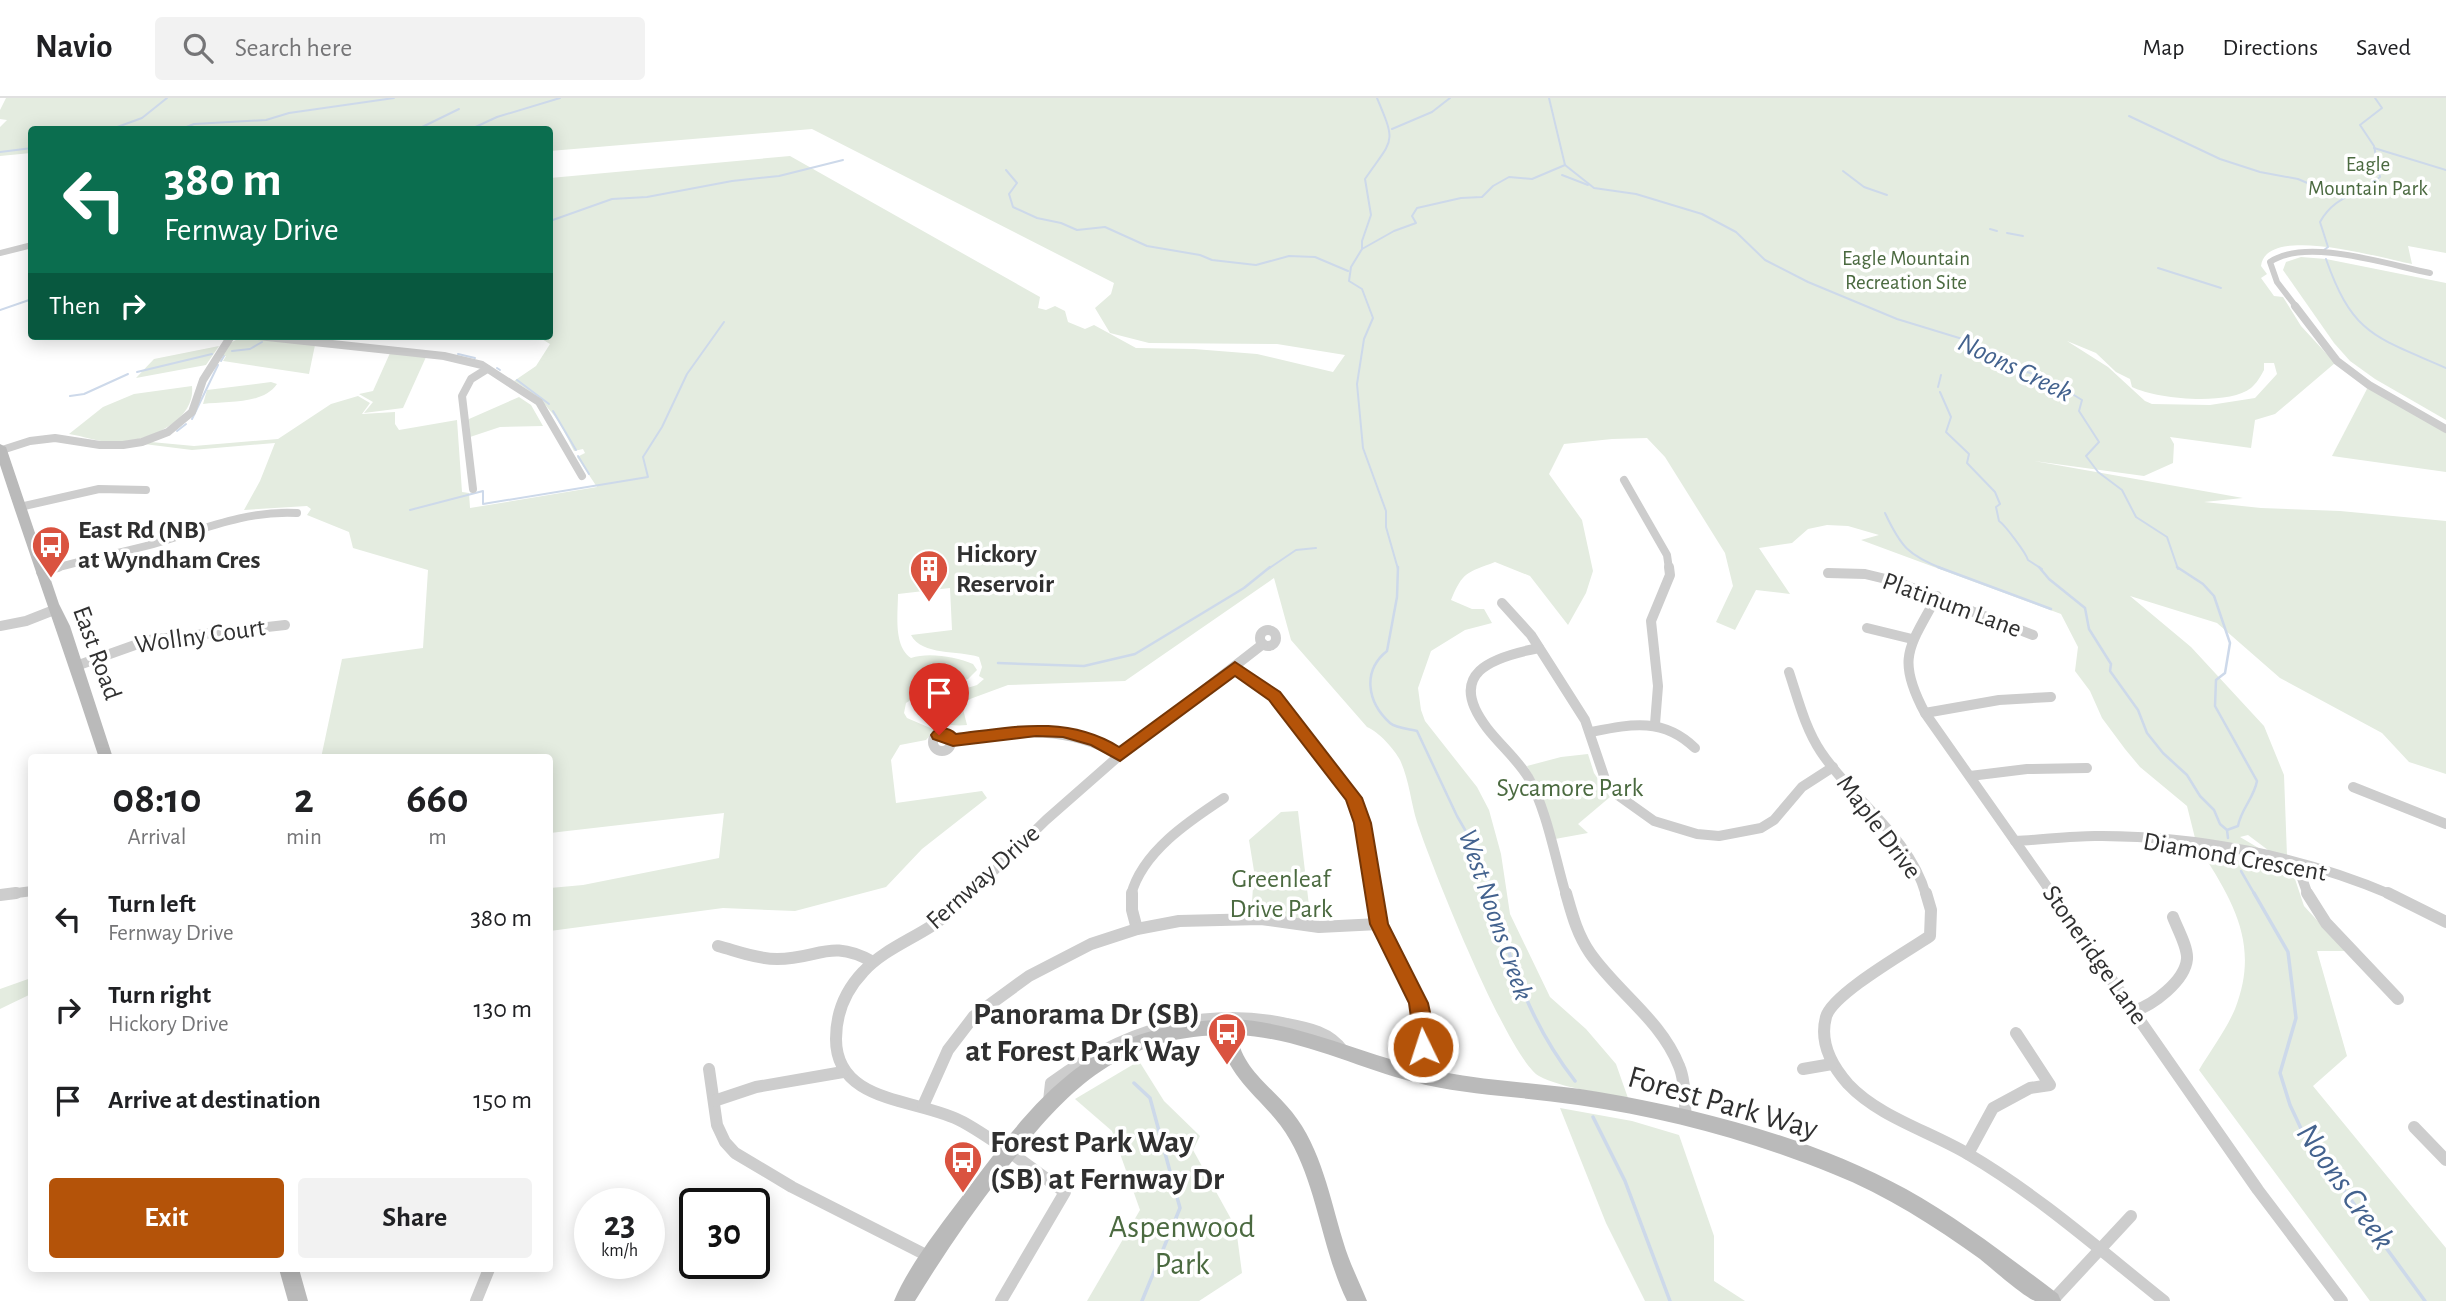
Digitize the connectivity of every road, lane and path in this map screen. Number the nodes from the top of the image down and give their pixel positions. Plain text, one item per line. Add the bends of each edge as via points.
1 (28, 246) edge
2 (0, 253) edge
3 (2430, 273) dead end
4 (228, 340) edge
5 (294, 340) edge
6 (487, 369) junction
7 (2446, 429) edge
8 (1, 449) edge
9 (582, 476) dead end
10 (1624, 480) dead end
11 (473, 489) dead end
12 (146, 490) dead end
13 (20, 507) junction
14 (297, 513) dead end
15 (41, 572) junction
16 (1828, 573) dead end
17 (1937, 596) junction
18 (1502, 603) dead end
19 (54, 610) junction
20 (285, 625) dead end
21 (0, 626) edge
22 (1867, 628) dead end
23 (2033, 635) dead end
24 (1912, 639) junction
25 (1263, 644) dead end
26 (1539, 648) junction
27 (76, 666) junction
28 (1235, 668) junction
29 (1789, 672) dead end
30 (2051, 697) dead end
31 (1925, 713) junction
32 (1655, 724) junction
33 (1591, 732) junction
34 (953, 740) dead end
35 (1695, 748) dead end
36 (105, 754) edge
37 (1120, 755) junction
38 (1833, 767) junction
39 (2087, 768) dead end
40 (1970, 776) junction
41 (2353, 787) dead end
42 (1224, 798) dead end
43 (2446, 824) edge
44 (2015, 841) junction
45 (2297, 864) junction
46 (28, 892) edge
47 (0, 895) edge
48 (2173, 917) dead end
49 (2446, 922) edge
50 (1379, 924) junction
51 (1137, 929) junction
52 (718, 946) dead end
53 (873, 962) junction
54 (2398, 999) dead end
55 (2134, 1011) junction
56 (1227, 1027) junction
57 (2016, 1033) dead end
58 (1343, 1051) junction
59 (1832, 1064) junction
60 (709, 1069) dead end
61 (1803, 1069) dead end
62 (843, 1072) junction
63 (1420, 1076) junction
64 (714, 1101) junction
65 (1049, 1101) junction
66 (923, 1105) junction
67 (1686, 1119) junction
68 (2414, 1127) dead end
69 (1009, 1151) junction
70 (1968, 1154) junction
71 (2446, 1160) edge
72 (2131, 1216) dead end
73 (2101, 1251) junction
74 (930, 1257) junction
75 (290, 1272) edge
76 (488, 1272) edge
77 (298, 1301) edge
78 (476, 1301) edge
79 (904, 1301) edge
80 (1001, 1301) edge
81 (1357, 1301) edge
82 (2052, 1301) edge
83 (2164, 1301) edge
84 (2342, 1301) edge

1 - 2 street
3 - 7 street via 2305,251 2279,254 2270,264 2277,282 2332,356 2362,381
4 - 8 street via 203,380 192,412 168,432 123,445 55,438
5 - 6 street via 456,358
6 - 9 street via 539,402
6 - 11 street via 471,379 462,396
8 - 13 street, East Road
10 - 32 street via 1670,562 1668,580 1651,621 1658,682
12 - 13 street via 68,494
13 - 15 street, East Road
14 - 15 street via 235,516 160,542
15 - 19 street, East Road
16 - 17 street, Platinum Lane via 1865,574
17 - 23 street, Platinum Lane
17 - 24 street, Stoneridge Lane
18 - 26 street
19 - 21 street
19 - 27 street, East Road
20 - 27 street, Wollny Court via 149,640
22 - 24 street
24 - 31 street, Stoneridge Lane via 1905,660 1909,687
25 - 28 street, Fernway Drive
26 - 33 street
26 - 67 street via 1485,664 1470,686 1470,700 1536,793 1579,935 1590,956 1659,1030 1680,1066
27 - 36 street, East Road
28 - 37 street, Fernway Drive
28 - 50 street via 1275,696 1353,798 1362,823
29 - 38 street, Maple Drive via 1807,728
30 - 31 street via 1999,700
31 - 40 street, Stoneridge Lane
32 - 33 street via 1633,723
32 - 35 street via 1686,737
33 - 38 street via 1604,778 1633,808 1683,832 1714,836 1764,827 1779,817 1800,788
34 - 37 street via 1049,730 1096,740
37 - 53 street, Fernway Drive via 962,902
38 - 59 street, Maple Drive via 1907,858 1930,901 1933,922 1930,936 1839,997 1826,1015 1824,1041
39 - 40 street
40 - 44 street, Stoneridge Lane
41 - 43 street
42 - 51 street via 1179,832 1138,876 1130,900
44 - 45 street, Diamond Crescent via 2104,836 2165,841
44 - 55 street, Stoneridge Lane
45 - 49 street, Diamond Crescent via 2364,881
45 - 54 street via 2314,909
46 - 47 street
48 - 55 street via 2188,957 2183,973 2149,1006
50 - 51 street via 1319,927 1217,919
50 - 63 street via 1420,1010 1424,1035
51 - 66 street via 1091,944 1040,970 974,1016 948,1050
52 - 53 street via 777,959 846,948
53 - 62 street, Fernway Drive via 851,986 839,1009 835,1034
55 - 84 street, Stoneridge Lane via 2258,1190
56 - 58 street, Forest Park Way via 1279,1031
56 - 65 street, Forest Park Way via 1185,1030 1130,1046 1092,1066
56 - 81 street via 1229,1048 1238,1066 1282,1113 1301,1143
57 - 70 street via 2050,1085 2030,1088 1993,1108
58 - 63 street, Forest Park Way
58 - 65 street, Forest Park Way via 1334,1038 1288,1023 1238,1017 1189,1020 1143,1031 1099,1050 1050,1084
59 - 61 street
59 - 70 street, Maple Drive via 1872,1104
60 - 64 street
62 - 64 street via 756,1087
62 - 66 street via 880,1096
63 - 67 street, Forest Park Way via 1591,1098
64 - 74 street via 721,1135 741,1158 811,1199
65 - 69 street, Forest Park Way
66 - 69 street via 963,1122
67 - 82 street, Forest Park Way via 1797,1152 1873,1182 1949,1226
68 - 71 street
69 - 74 street, Forest Park Way
69 - 80 street via 1065,1192
70 - 73 street, Maple Drive via 2036,1199
72 - 73 street
73 - 82 street
73 - 83 street, Maple Drive
74 - 79 street, Forest Park Way
75 - 77 street
76 - 78 street

